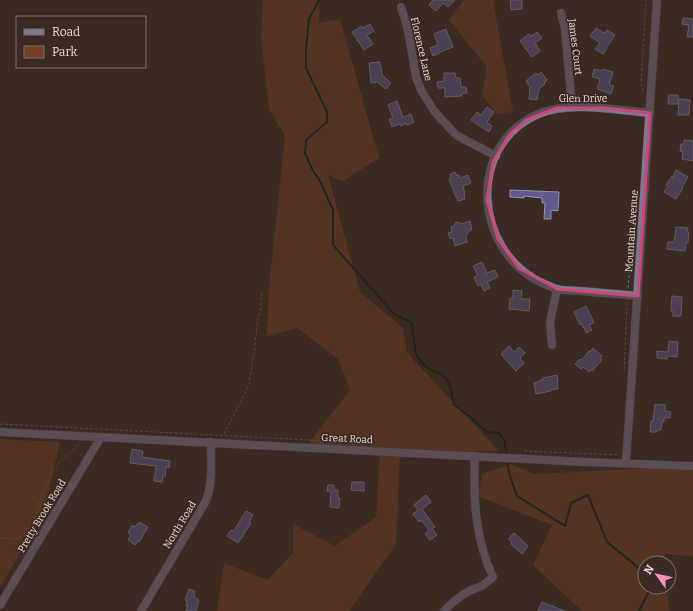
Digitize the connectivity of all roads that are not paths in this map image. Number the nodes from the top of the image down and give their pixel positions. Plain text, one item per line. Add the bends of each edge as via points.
1 (657, 0) edge
2 (401, 7) dead end
3 (561, 13) dead end
4 (572, 107) junction
5 (650, 113) junction
6 (496, 156) junction
7 (557, 289) junction
8 (638, 296) junction
9 (552, 345) dead end
10 (0, 432) edge
11 (101, 437) junction
12 (211, 442) junction
13 (475, 456) junction
14 (627, 459) junction
15 (693, 466) edge
16 (0, 604) edge
17 (141, 611) edge
18 (444, 611) edge

1 - 5 street, Mountain Avenue
2 - 6 street, Florence Lane via 408,30 416,77 434,111 456,135
3 - 4 street, James Court via 565,29
4 - 5 street, Glen Drive
4 - 6 street, Glen Drive via 545,111 526,120 509,135
5 - 8 street, Mountain Avenue
6 - 7 street, Glen Drive via 489,175 487,200 498,239 519,268
7 - 8 street, Glen Drive
7 - 9 street via 550,322
8 - 14 street, Mountain Avenue
10 - 11 street, Great Road via 82,432
11 - 12 street, Great Road
11 - 16 street, Pretty Brook Road
12 - 13 street, Great Road
12 - 17 street, North Road via 211,485 206,502
13 - 14 street, Great Road
13 - 18 street via 474,495 477,520 486,563 493,577 482,586 461,596
14 - 15 street, Great Road

